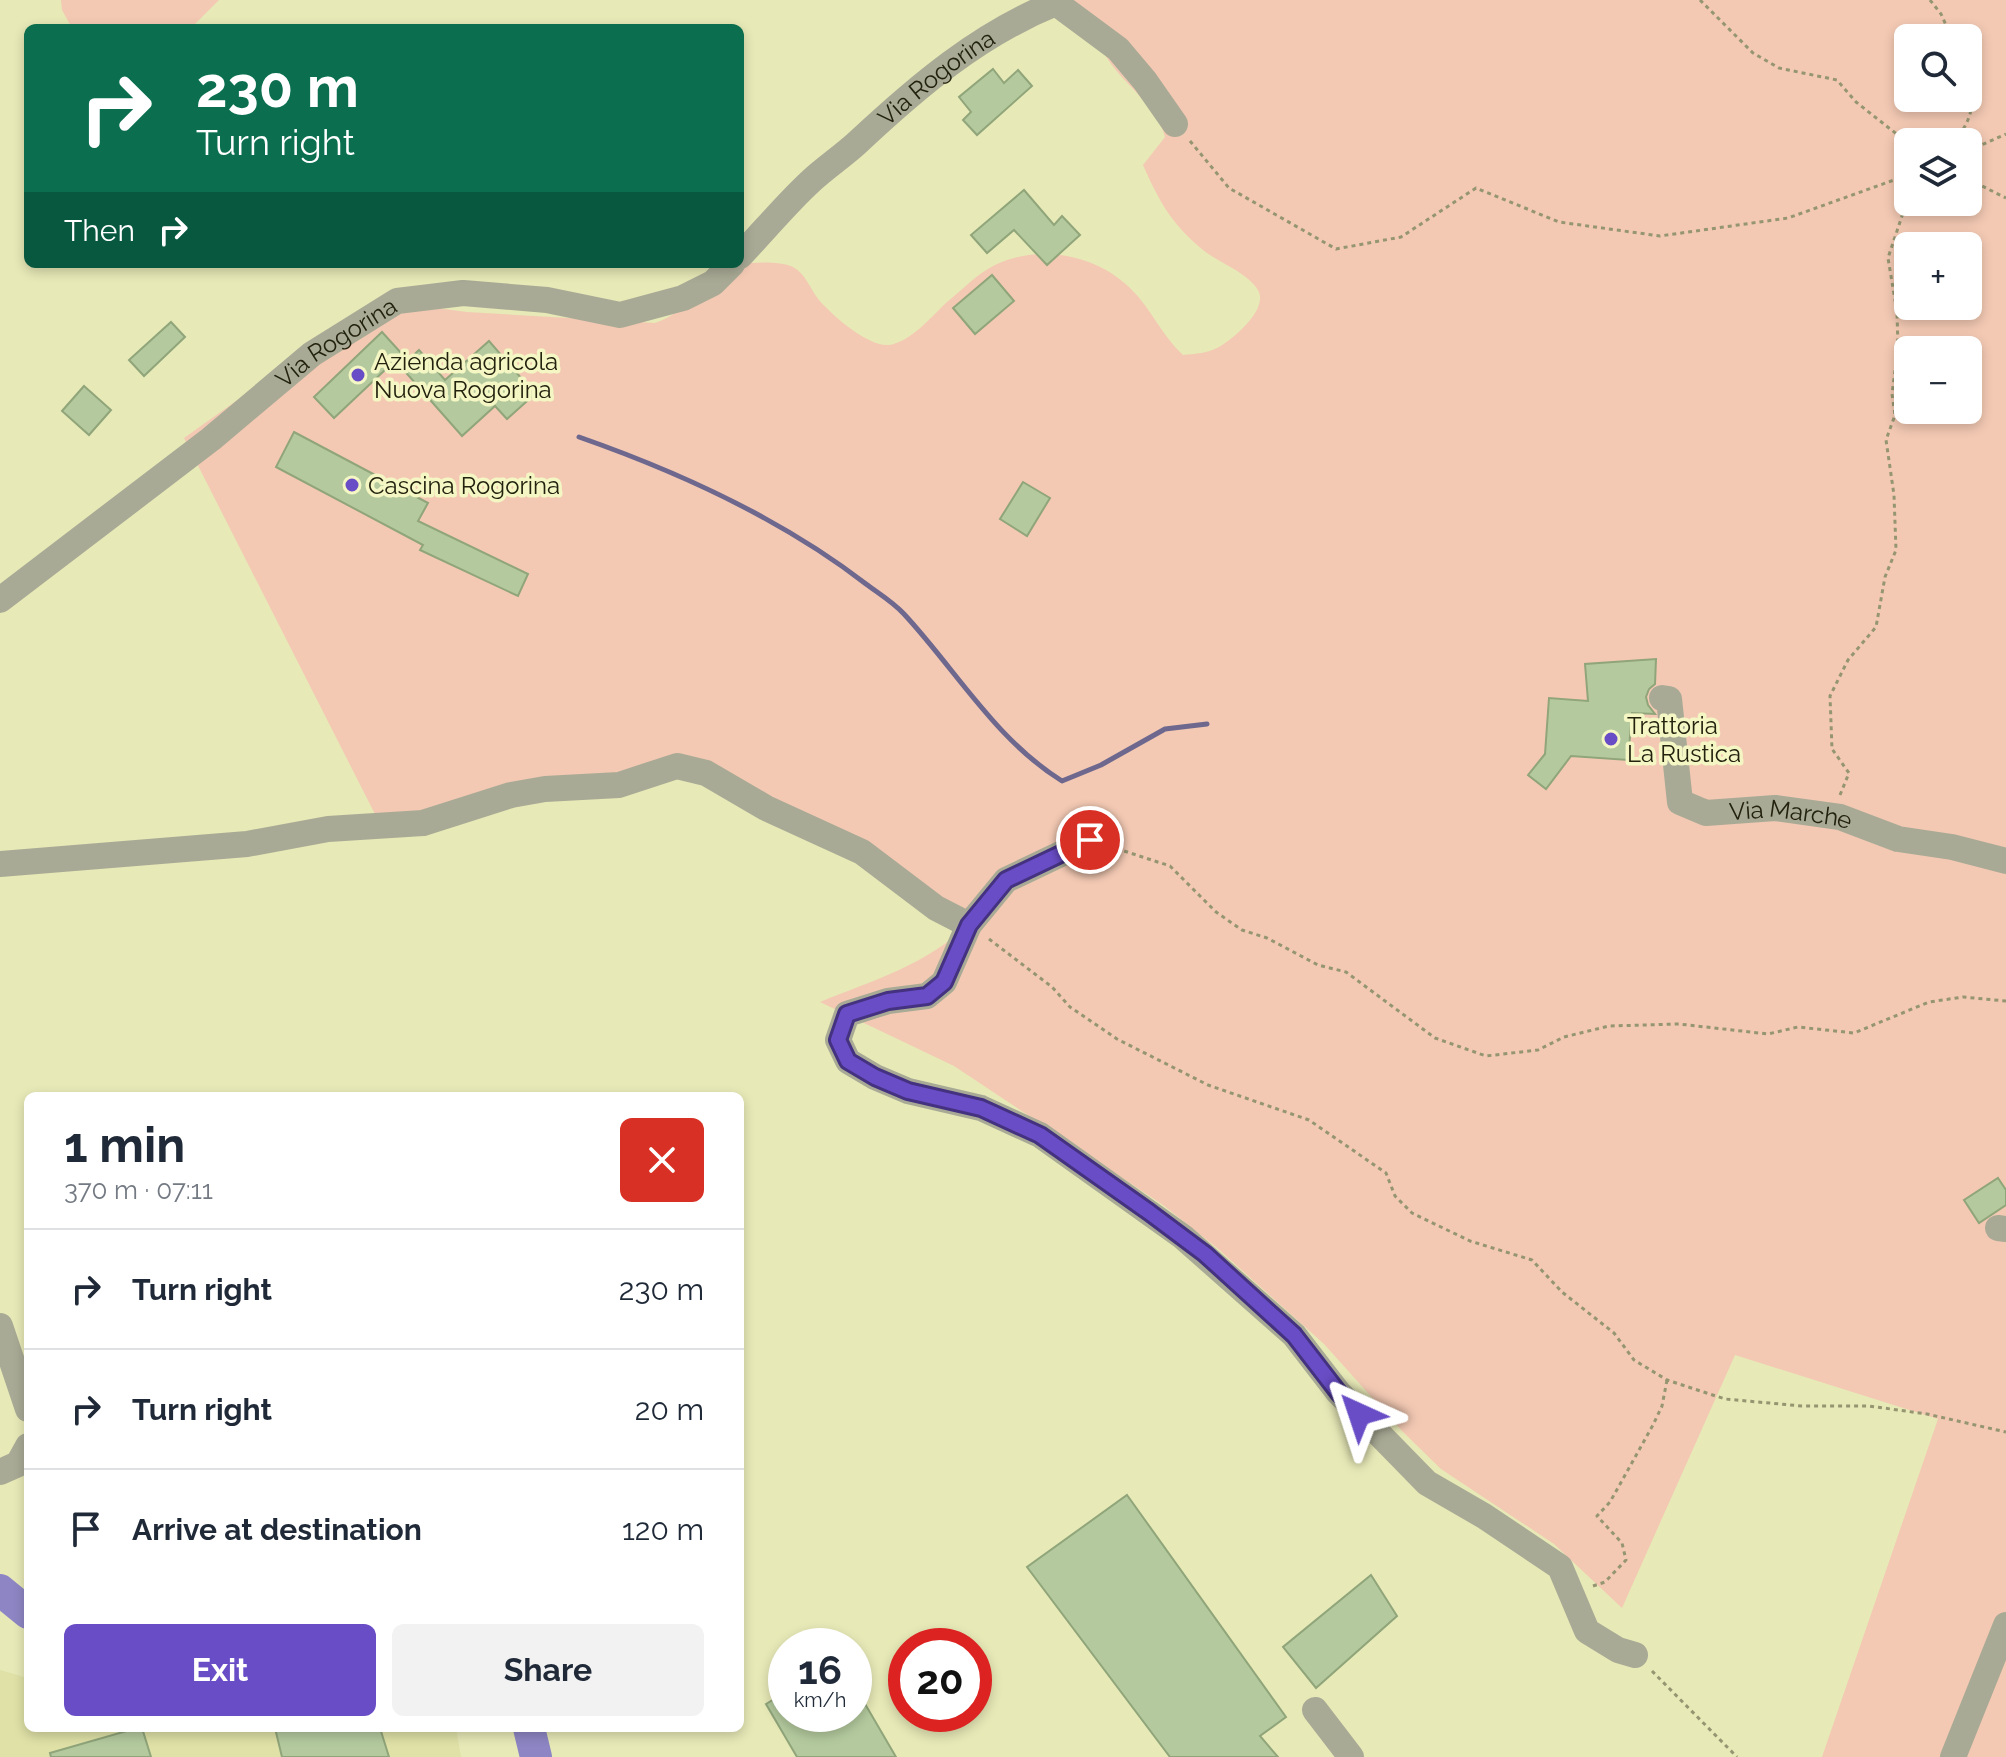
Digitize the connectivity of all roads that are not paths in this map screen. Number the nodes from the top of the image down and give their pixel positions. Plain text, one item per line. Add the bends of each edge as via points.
1 (1054, 1) edge
2 (1175, 124) road end
3 (744, 252) edge
4 (728, 268) edge
5 (0, 600) edge
6 (1662, 698) dead end
7 (1090, 840) road end
8 (2006, 861) edge
9 (0, 864) edge
10 (969, 925) junction
11 (0, 1326) edge
12 (24, 1397) edge
13 (24, 1453) edge
14 (0, 1472) edge
15 (2006, 1625) edge
16 (1635, 1655) road end
17 (1315, 1710) dead end
18 (1351, 1757) edge
19 (1953, 1757) edge

1 - 2 street, Via Rogorina via 1118,49
1 - 3 street, Via Rogorina via 958,56 909,94 810,181
4 - 5 street, Via Rogorina via 713,283 683,298 620,315 547,300 463,293 397,301 312,354 211,439
6 - 8 street, Via Marche via 1669,699 1680,802 1706,813 1775,808 1840,817 1898,839
7 - 10 street via 1006,880
9 - 10 street via 231,846 328,829 423,823 511,795 619,785 677,766 706,773 766,808 862,852 936,908
10 - 16 street via 944,982 927,996 847,1014 838,1040 848,1061 908,1091 981,1108 1040,1135 1183,1237 1294,1335 1338,1392 1427,1483 1560,1567 1587,1631
11 - 12 street
13 - 14 street via 18,1464
15 - 19 street
17 - 18 street

